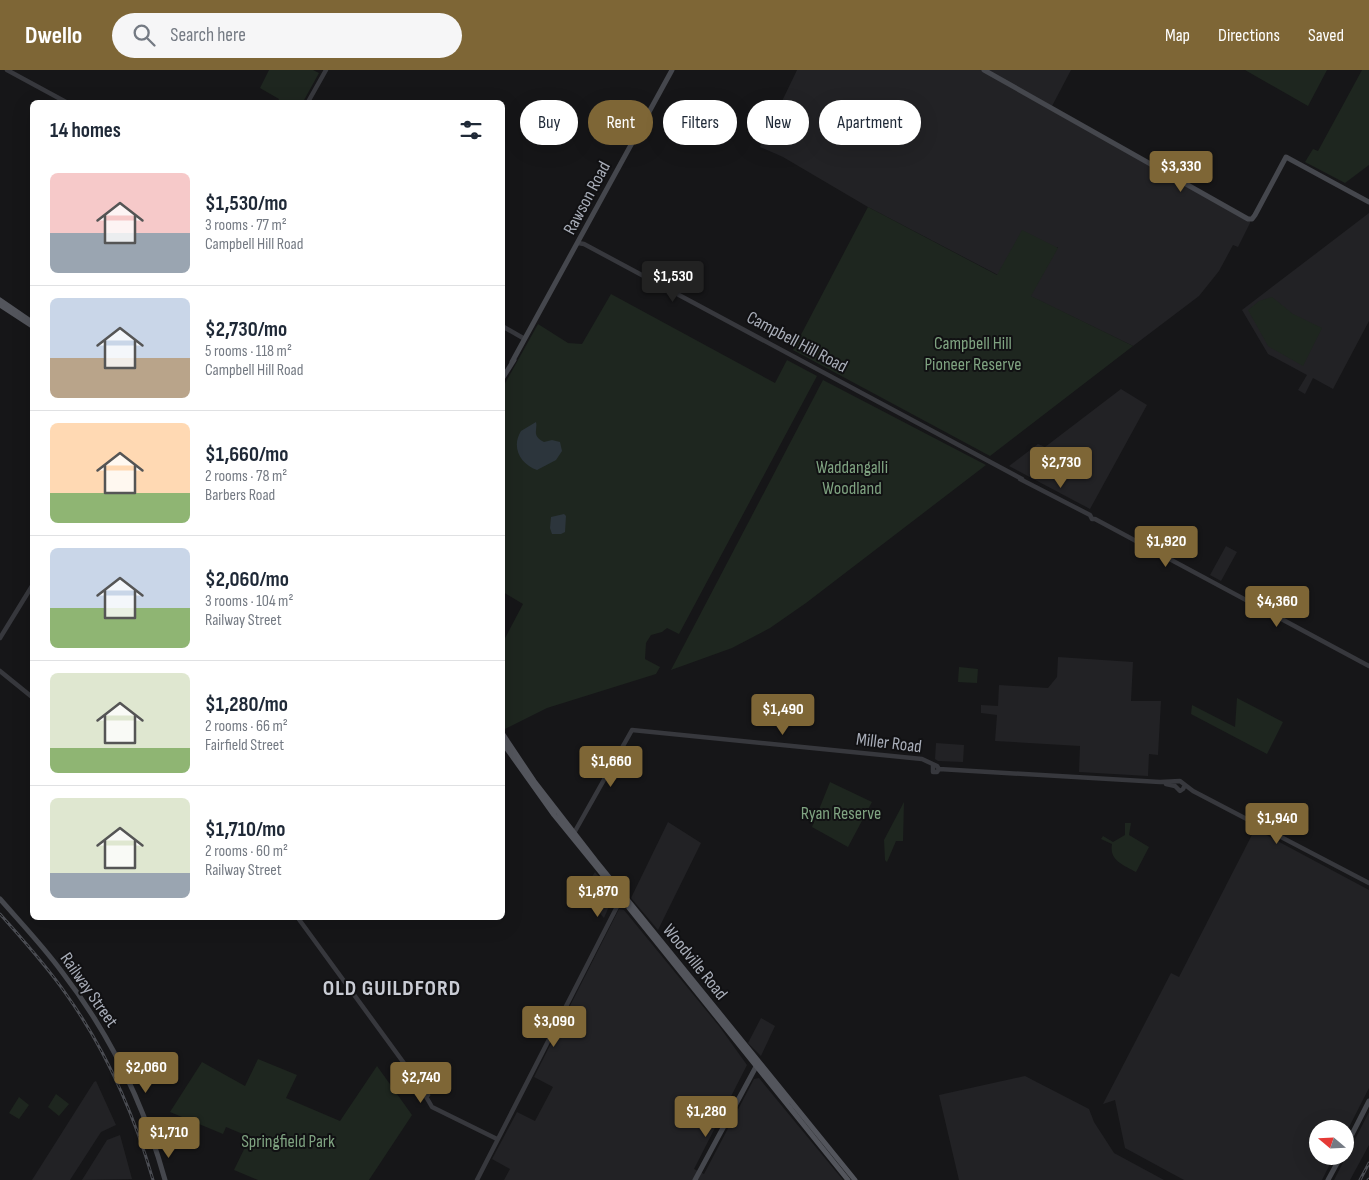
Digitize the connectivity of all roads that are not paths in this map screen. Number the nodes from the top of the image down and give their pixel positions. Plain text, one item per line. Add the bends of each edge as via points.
1 (7, 70) edge
2 (326, 70) edge
3 (672, 70) edge
4 (984, 70) edge
5 (62, 100) edge
6 (309, 100) edge
7 (1369, 202) edge
8 (578, 243) junction
9 (0, 300) edge
10 (0, 305) edge
11 (539, 312) junction
12 (30, 321) edge
13 (535, 323) junction
14 (30, 325) edge
15 (505, 328) edge
16 (523, 338) junction
17 (519, 352) junction
18 (512, 362) junction
19 (505, 373) edge
20 (30, 589) edge
21 (0, 638) edge
22 (1369, 666) edge
23 (0, 671) edge
24 (30, 695) edge
25 (505, 741) edge
26 (1176, 784) junction
27 (1184, 787) junction
28 (574, 833) junction
29 (1369, 882) edge
30 (621, 896) junction
31 (0, 899) edge
32 (299, 920) edge
33 (757, 1064) junction
34 (1369, 1102) edge
35 (1354, 1131) edge
36 (498, 1139) junction
37 (1336, 1165) edge
38 (165, 1180) edge
39 (476, 1180) edge
40 (695, 1180) edge
41 (848, 1180) edge
42 (855, 1180) edge
43 (1328, 1180) edge

1 - 5 street
2 - 6 street
3 - 8 main road, Rawson Road
4 - 7 main road via 1250,219 1286,157
8 - 11 main road, Rawson Road
8 - 22 street, Campbell Hill Road via 1022,480 1090,515 1094,514 1095,518
9 - 12 main road
10 - 14 main road
11 - 13 main road, Rawson Road
11 - 16 main road, Rawson Road
13 - 16 main road
13 - 17 main road, Rawson Road
15 - 16 street
16 - 17 main road
16 - 18 main road, Rawson Road
17 - 18 main road, Rawson Road
18 - 19 main road, Rawson Road
20 - 21 street
23 - 24 street
25 - 28 main road, Woodville Road
25 - 30 main road, Woodville Road via 554,815
26 - 27 street via 1182,781
26 - 27 street via 1178,791
26 - 28 street, Miller Road via 939,769 934,773 931,770 933,766 922,759 632,730
27 - 29 street
28 - 30 main road, Woodville Road
30 - 33 main road, Woodville Road
30 - 36 street
31 - 38 main road, Railway Street via 42,947 87,1007 116,1054 141,1106
32 - 36 street via 417,1081 431,1106
33 - 40 main road
33 - 41 main road, Woodville Road
33 - 42 main road, Woodville Road
34 - 35 main road
36 - 39 street
37 - 43 main road

